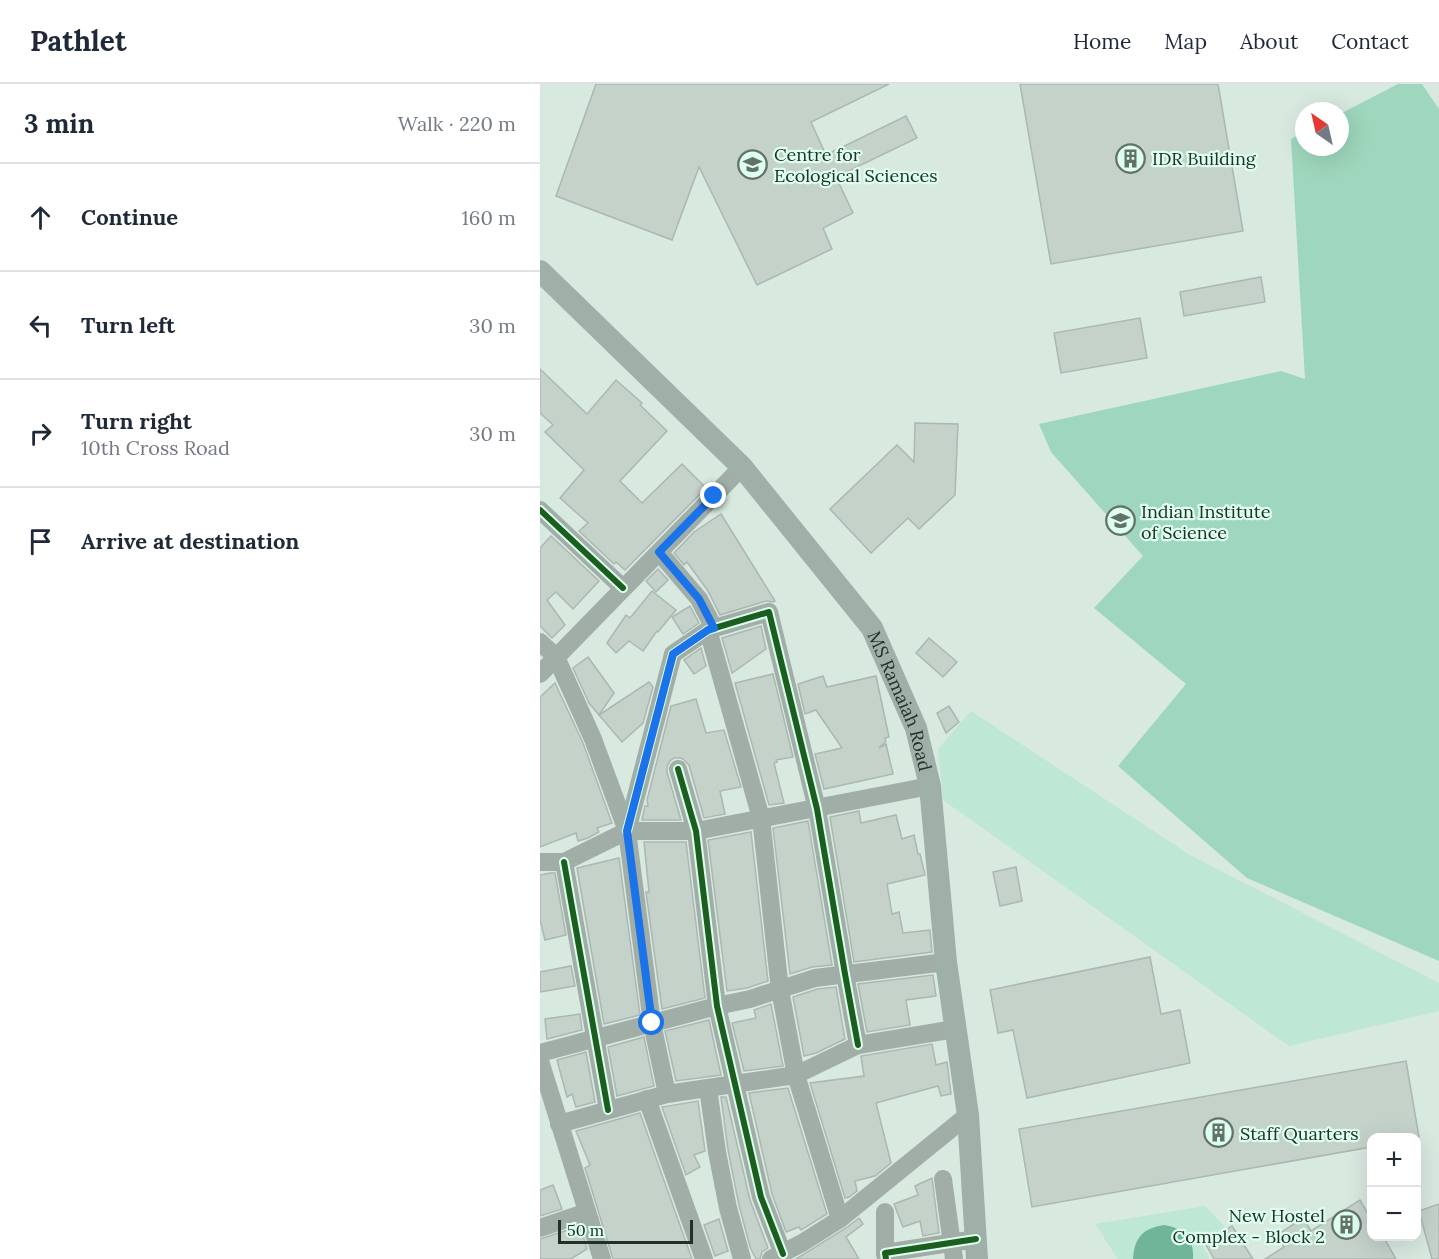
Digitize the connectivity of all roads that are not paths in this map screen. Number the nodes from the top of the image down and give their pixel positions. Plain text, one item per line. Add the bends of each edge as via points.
1 (540, 271) edge
2 (742, 467) junction
3 (540, 510) edge
4 (659, 552) junction
5 (622, 588) junction
6 (711, 629) junction
7 (540, 642) edge
8 (556, 657) junction
9 (540, 674) edge
10 (678, 769) dead end
11 (930, 786) junction
12 (817, 809) junction
13 (761, 818) junction
14 (627, 831) junction
15 (696, 831) junction
16 (540, 862) edge
17 (564, 862) junction
18 (946, 962) junction
19 (845, 974) junction
20 (780, 990) junction
21 (717, 1006) junction
22 (652, 1023) junction
23 (955, 1029) junction
24 (596, 1037) junction
25 (858, 1045) junction
26 (540, 1053) edge
27 (540, 1061) edge
28 (796, 1075) junction
29 (736, 1083) junction
30 (708, 1088) junction
31 (667, 1094) junction
32 (647, 1099) junction
33 (608, 1110) junction
34 (968, 1115) junction
35 (559, 1124) junction
36 (943, 1179) dead end
37 (587, 1212) junction
38 (885, 1212) dead end
39 (840, 1219) junction
40 (540, 1228) edge
41 (977, 1249) edge
42 (953, 1251) edge
43 (777, 1256) edge
44 (885, 1256) edge
45 (602, 1259) edge
46 (704, 1259) edge
47 (742, 1259) edge

1 - 2 main road, MS Ramaiah Road
2 - 4 street
2 - 11 main road, MS Ramaiah Road via 872,628 916,728
3 - 5 street
4 - 5 street
4 - 6 street via 699,599
5 - 8 street
6 - 12 street via 769,612
6 - 13 street
6 - 14 street via 673,654
7 - 8 street
8 - 9 street
8 - 14 street via 594,739
10 - 15 street
11 - 12 street
11 - 18 main road, MS Ramaiah Road
12 - 13 street
12 - 19 street
13 - 15 street
13 - 20 street
14 - 15 street
14 - 17 street
14 - 22 street
15 - 21 street
16 - 17 street
17 - 24 street
18 - 19 street
18 - 23 main road, MS Ramaiah Road
19 - 20 street via 815,978
19 - 25 street
20 - 21 street
20 - 28 street
21 - 22 street
21 - 29 street
22 - 24 street
22 - 31 street
23 - 25 street
23 - 34 main road, MS Ramaiah Road
24 - 26 street
24 - 33 street
25 - 28 street
27 - 35 street
28 - 29 street
28 - 39 street
29 - 30 street
29 - 43 street
30 - 31 street
30 - 47 street via 728,1208
31 - 32 street
32 - 33 street
32 - 46 street
33 - 35 street
34 - 39 street
34 - 41 main road, MS Ramaiah Road
35 - 37 street
36 - 42 street
37 - 40 street
37 - 45 street
38 - 44 street
39 - 43 street
41 - 42 street
42 - 44 street

